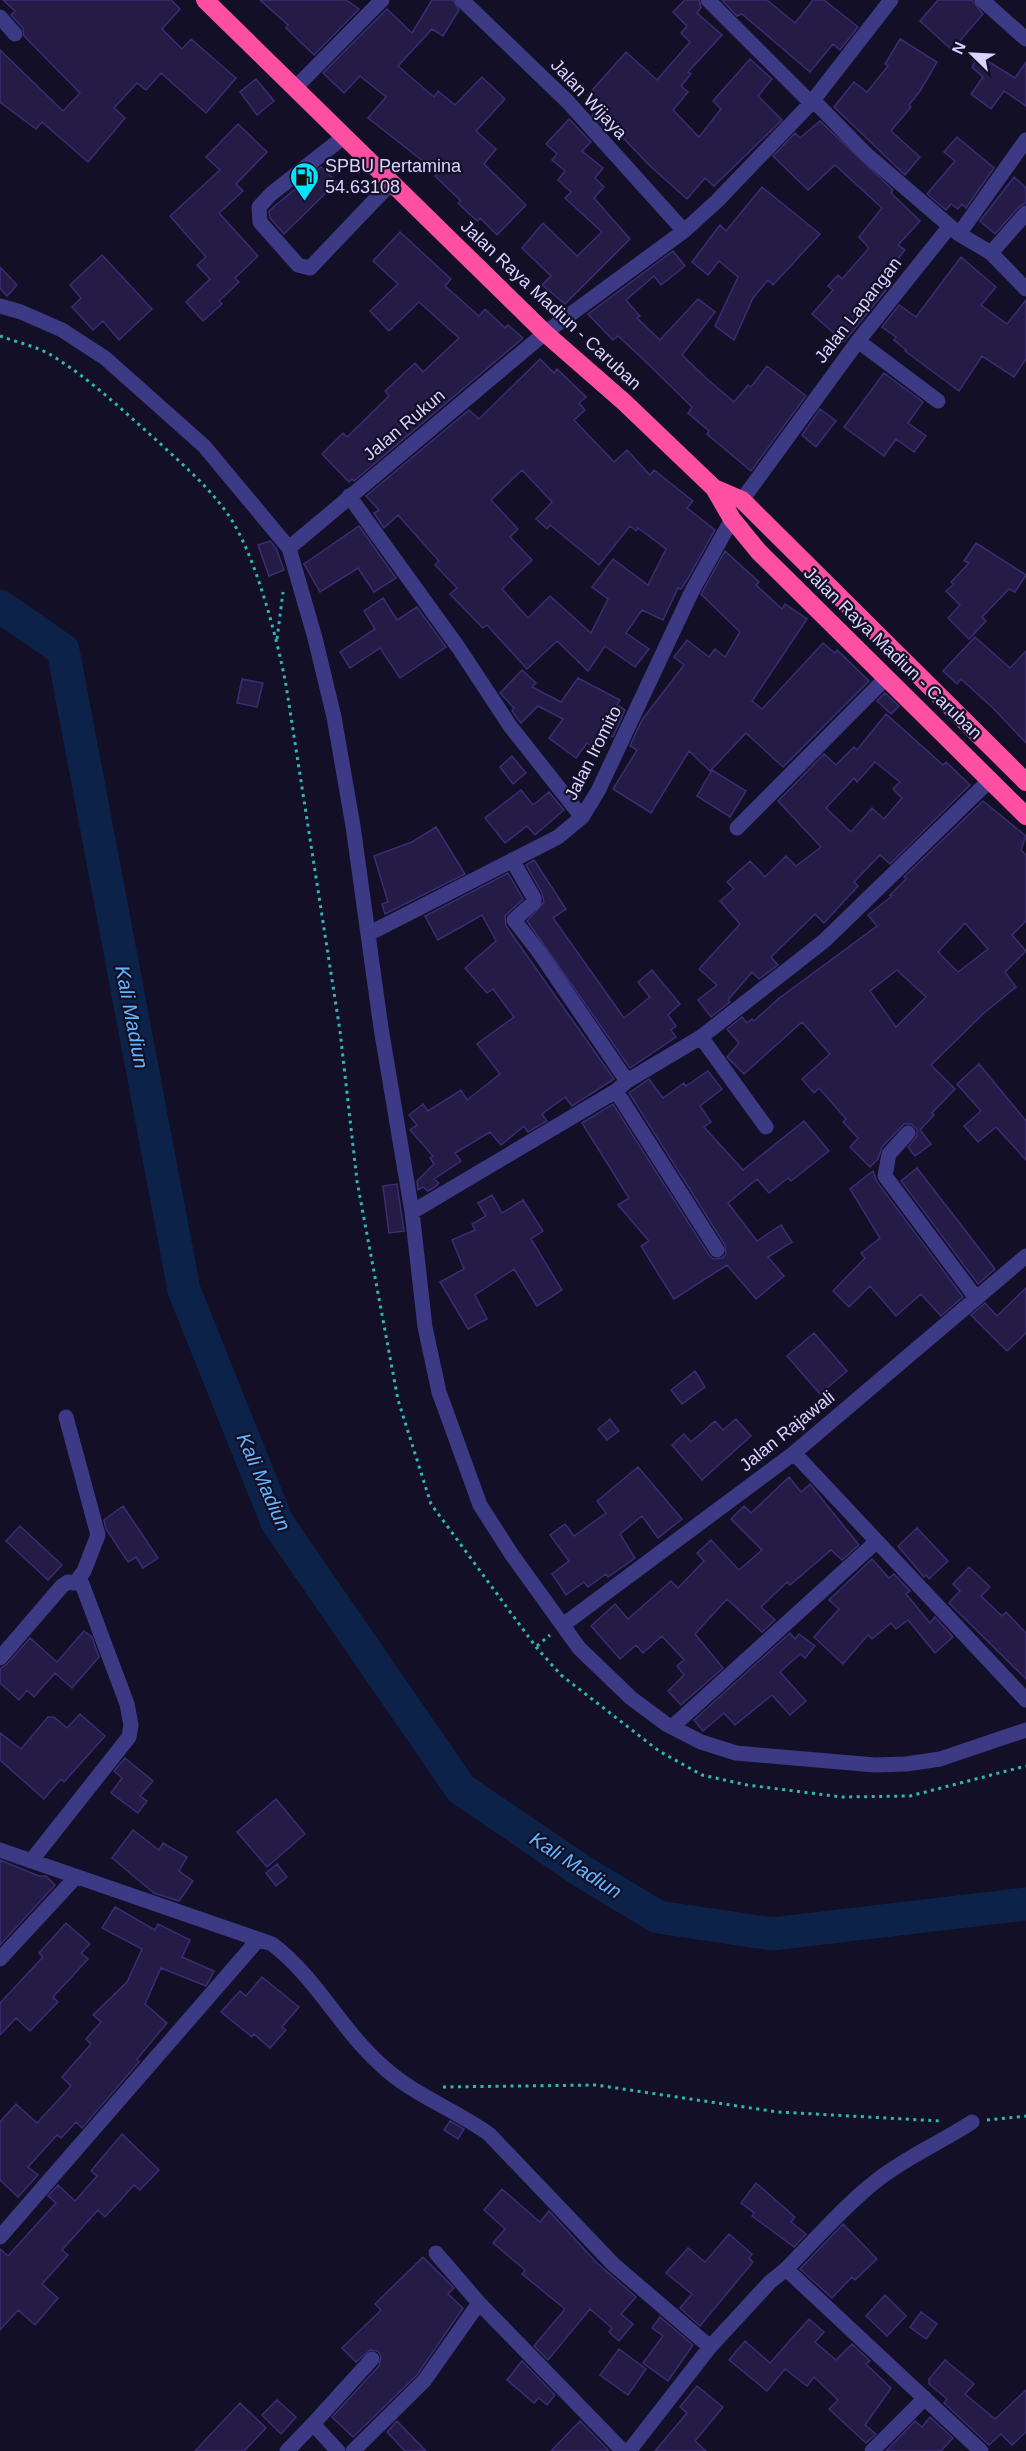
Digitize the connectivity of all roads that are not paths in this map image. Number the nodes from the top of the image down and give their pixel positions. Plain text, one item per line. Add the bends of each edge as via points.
1 (205, 0) edge
2 (382, 0) edge
3 (462, 0) edge
4 (708, 0) edge
5 (891, 0) edge
6 (982, 0) edge
7 (0, 17) edge
8 (15, 34) dead end
9 (1026, 39) edge
10 (296, 87) junction
11 (812, 102) junction
12 (345, 136) junction
13 (1026, 140) edge
14 (392, 182) junction
15 (1026, 213) edge
16 (955, 230) junction
17 (684, 231) junction
18 (991, 253) junction
19 (1026, 289) edge
20 (0, 306) edge
21 (545, 333) junction
22 (858, 342) junction
23 (938, 401) dead end
24 (714, 488) junction
25 (349, 496) junction
26 (742, 500) junction
27 (732, 519) junction
28 (289, 548) junction
29 (887, 677) junction
30 (991, 779) junction
31 (1026, 782) edge
32 (1026, 816) edge
33 (582, 817) junction
34 (737, 828) dead end
35 (512, 860) junction
36 (368, 934) junction
37 (701, 1037) junction
38 (622, 1086) junction
39 (766, 1127) dead end
40 (908, 1133) dead end
41 (412, 1212) junction
42 (717, 1250) dead end
43 (1026, 1256) edge
44 (976, 1298) junction
45 (66, 1417) dead end
46 (794, 1453) junction
47 (876, 1542) junction
48 (76, 1582) junction
49 (563, 1625) junction
50 (0, 1658) edge
51 (1026, 1700) edge
52 (672, 1727) junction
53 (1026, 1730) edge
54 (0, 1850) edge
55 (31, 1861) junction
56 (76, 1877) junction
57 (258, 1940) junction
58 (0, 1959) edge
59 (972, 2122) road end
60 (0, 2237) edge
61 (436, 2253) dead end
62 (786, 2269) junction
63 (479, 2303) junction
64 (710, 2347) junction
65 (372, 2359) dead end
66 (925, 2398) junction
67 (313, 2424) junction
68 (287, 2451) edge
69 (338, 2451) edge
70 (353, 2451) edge
71 (623, 2451) edge
72 (629, 2451) edge
73 (872, 2451) edge
74 (981, 2451) edge

1 - 10 highway, Jalan Raya Madiun - Caruban
2 - 10 street
3 - 17 street, Jalan Wijaya via 568,102
4 - 11 street
5 - 11 street, Jalan Rukun
6 - 9 street
7 - 8 street
10 - 12 highway, Jalan Raya Madiun - Caruban
11 - 16 street
11 - 17 street, Jalan Rukun
12 - 14 highway, Jalan Raya Madiun - Caruban
12 - 14 street via 259,207 260,222 298,265 310,268
13 - 16 street, Jalan Lapangan
14 - 21 highway, Jalan Raya Madiun - Caruban
15 - 18 street
16 - 18 street
16 - 22 street, Jalan Lapangan
17 - 21 street, Jalan Rukun
18 - 19 street
20 - 28 street via 62,330 105,357 204,446
21 - 24 highway, Jalan Raya Madiun - Caruban
21 - 25 street, Jalan Rukun
22 - 23 street
22 - 26 street, Jalan Lapangan
24 - 26 highway, Jalan Raya Madiun - Caruban
24 - 27 highway, Jalan Raya Madiun - Caruban
25 - 28 street, Jalan Rukun
25 - 33 street via 510,726
26 - 31 highway, Jalan Raya Madiun - Caruban
27 - 29 highway, Jalan Raya Madiun - Caruban via 759,552
27 - 33 street, Jalan Iromito via 692,591 598,791
28 - 36 street via 334,717
29 - 30 highway, Jalan Raya Madiun - Caruban
29 - 34 street
30 - 32 highway, Jalan Raya Madiun - Caruban
30 - 37 street via 850,918
33 - 35 street, Jalan Iromito via 558,837
35 - 36 street, Jalan Iromito
35 - 38 street via 534,897 534,902 514,920 539,952
36 - 41 street
37 - 38 street
37 - 39 street
38 - 41 street
38 - 42 street
40 - 44 street via 890,1154 885,1176
41 - 49 street via 425,1327 440,1392 463,1461 480,1505
43 - 44 street, Jalan Rajawali
44 - 46 street, Jalan Rajawali
45 - 48 street via 98,1535
46 - 47 street
46 - 49 street, Jalan Rajawali
47 - 51 street
47 - 52 street
48 - 50 street via 62,1586
48 - 55 street via 82,1584 127,1704 131,1725 129,1737
49 - 52 street via 602,1670
52 - 53 street via 736,1753 875,1765 940,1759
54 - 55 street
55 - 56 street
56 - 57 street
56 - 58 street
57 - 60 street
57 - 64 street via 272,1944 291,1958 379,2064 408,2087 489,2134 614,2264
59 - 62 street via 912,2155 874,2182
61 - 63 street
62 - 64 street
62 - 66 street
63 - 70 street via 424,2381
63 - 71 street
64 - 72 street
65 - 67 street
66 - 73 street
66 - 74 street
67 - 68 street
67 - 69 street

